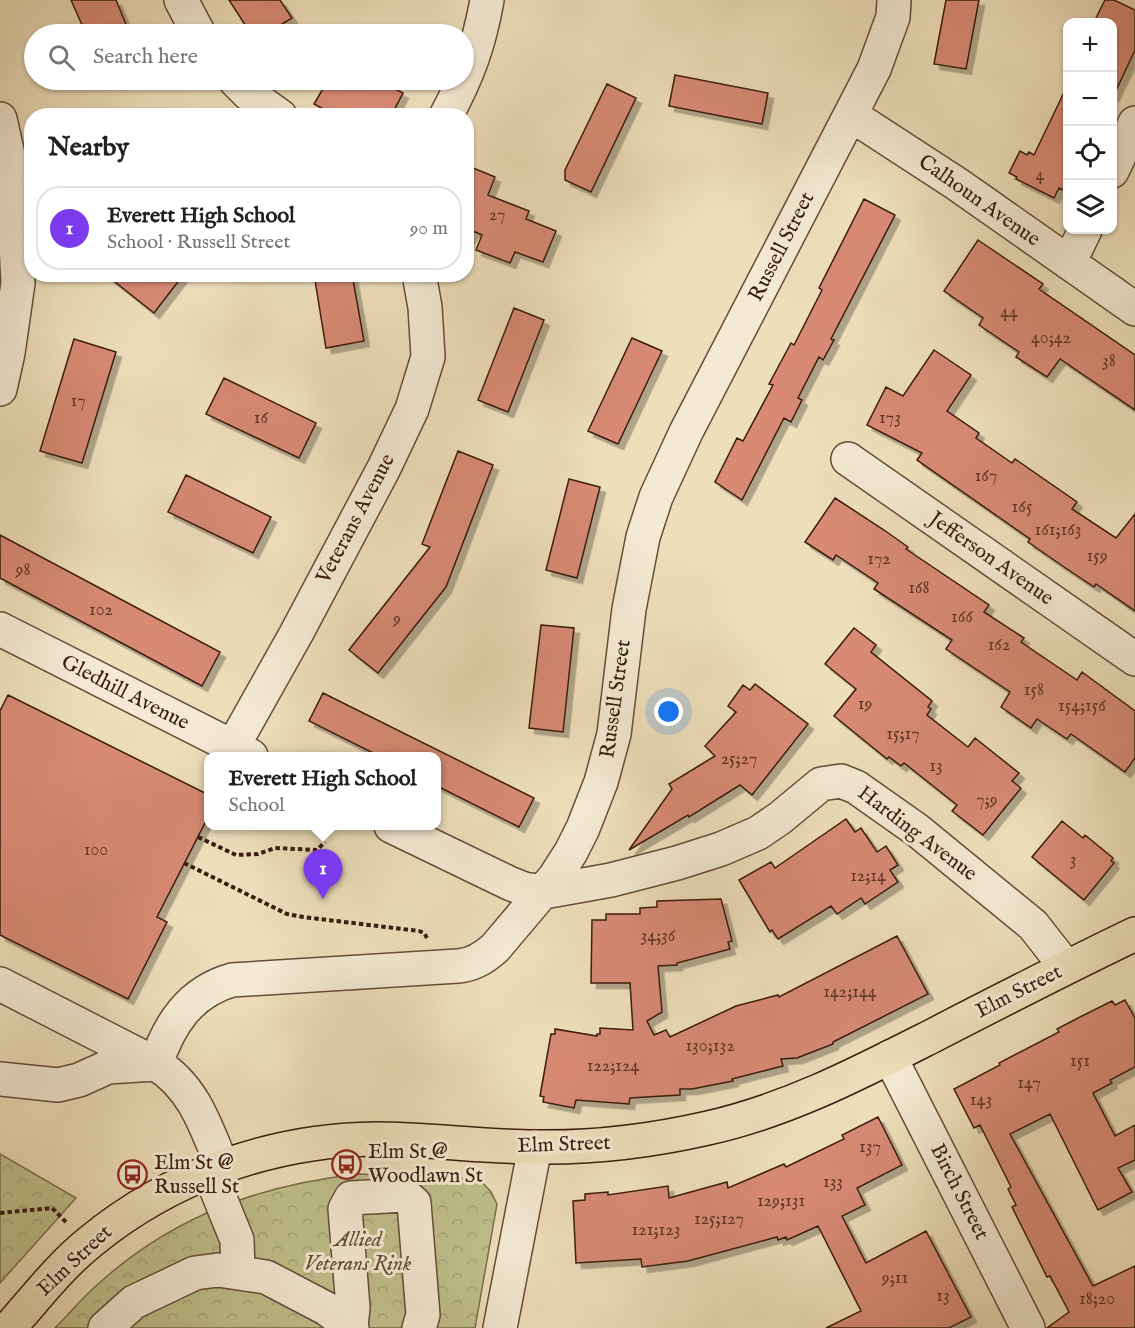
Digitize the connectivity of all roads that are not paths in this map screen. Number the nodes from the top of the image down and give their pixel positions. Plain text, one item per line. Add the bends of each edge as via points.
1 (181, 0) edge
2 (485, 0) edge
3 (894, 0) edge
4 (192, 24) edge
5 (474, 56) edge
6 (245, 90) edge
7 (460, 90) edge
8 (269, 108) edge
9 (450, 108) edge
10 (851, 115) junction
11 (0, 119) edge
12 (1135, 123) edge
13 (1117, 162) edge
14 (1083, 234) edge
15 (1069, 263) junction
16 (421, 282) edge
17 (1135, 309) edge
18 (0, 389) edge
19 (848, 459) dead end
20 (0, 629) edge
21 (1135, 659) edge
22 (242, 752) edge
23 (402, 830) edge
24 (544, 892) junction
25 (1135, 934) edge
26 (1066, 968) junction
27 (0, 984) edge
28 (890, 1057) junction
29 (156, 1064) junction
30 (0, 1080) edge
31 (535, 1147) junction
32 (216, 1168) junction
33 (238, 1273) junction
34 (9, 1328) edge
35 (105, 1328) edge
36 (351, 1328) edge
37 (419, 1328) edge
38 (500, 1328) edge
39 (1028, 1328) edge

1 - 4 street
2 - 5 street
3 - 10 street, Russell Street via 893,16 874,69
6 - 8 street
7 - 9 street
10 - 15 street, Calhoun Avenue
10 - 24 street, Russell Street via 656,497 643,537 629,609 620,700 607,765 572,852
11 - 18 street via 14,204 18,283
12 - 13 street
14 - 15 street
15 - 17 street, Calhoun Avenue
16 - 22 street, Veterans Avenue via 428,357 412,409 296,634
19 - 21 street, Jefferson Avenue
20 - 22 street, Gledhill Avenue
23 - 24 street via 509,883
24 - 26 street, Harding Avenue via 611,880 728,847 768,827 817,786 841,781 856,787 917,830 1033,925
24 - 29 street, Russell Street via 495,948 469,964 232,980 213,986 186,1008
25 - 26 main road, Elm Street
26 - 28 main road, Elm Street
27 - 29 street
28 - 31 main road, Elm Street via 803,1098 711,1127 631,1142
28 - 39 street, Birch Street
29 - 30 street via 108,1068 58,1085
29 - 32 street via 176,1077 187,1091 202,1120
31 - 32 main road, Elm Street via 400,1139 341,1140 276,1151
31 - 38 street
32 - 33 street via 237,1240
32 - 34 main road, Elm Street via 144,1204 88,1243
33 - 35 street via 195,1273 134,1302
33 - 36 street via 266,1277 327,1309
36 - 37 street via 353,1307 345,1209 351,1198 405,1195 414,1203 423,1315

